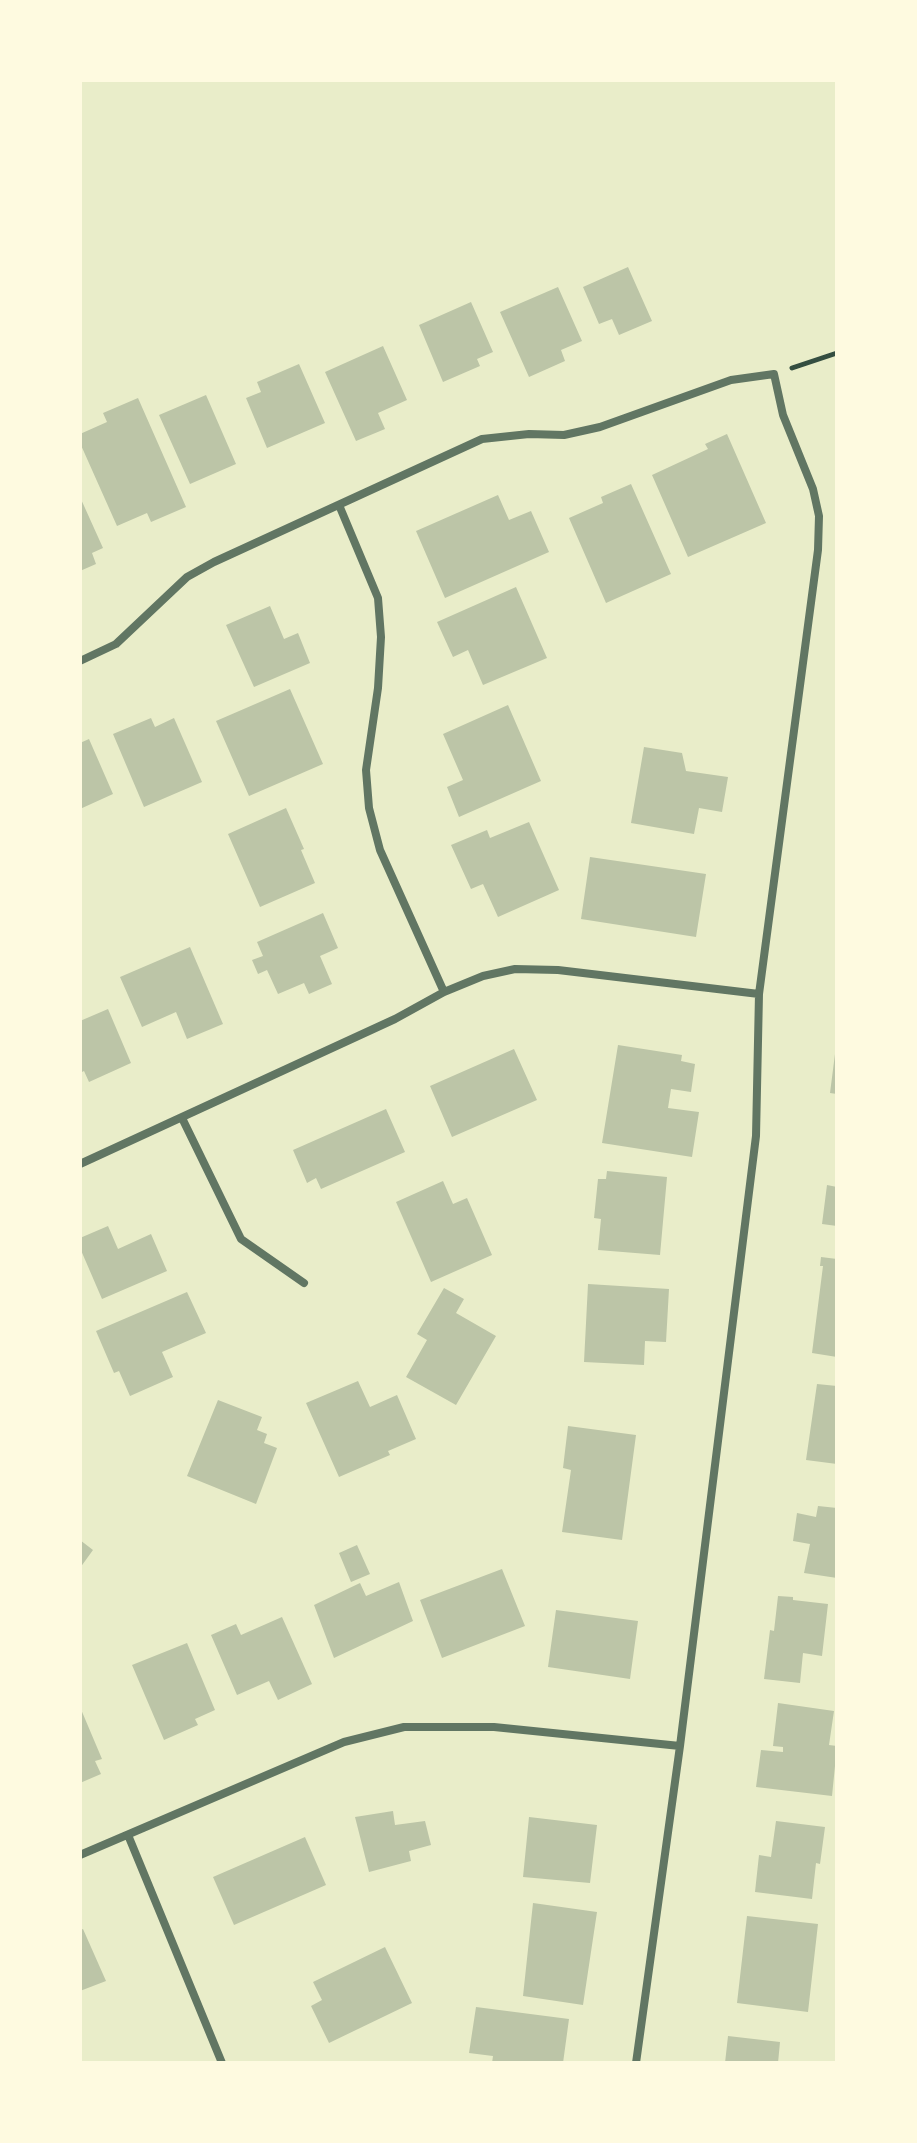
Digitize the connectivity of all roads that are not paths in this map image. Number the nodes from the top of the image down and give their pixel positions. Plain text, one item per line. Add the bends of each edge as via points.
1 (339, 505) junction
2 (80, 661) edge
3 (444, 992) junction
4 (759, 994) junction
5 (182, 1118) junction
6 (80, 1164) edge
7 (304, 1283) dead end
8 (680, 1746) junction
9 (128, 1835) junction
10 (80, 1855) edge
11 (222, 2063) edge
12 (636, 2063) edge

1 - 2 street via 187,577 116,644
1 - 3 street via 378,598 381,637 366,770 369,808 380,850
1 - 4 street via 482,439 564,435 600,427 731,380 774,374 819,516
3 - 4 street via 515,969
3 - 5 street
4 - 8 street via 756,1136
5 - 6 street
5 - 7 street via 241,1239
8 - 9 street via 494,1727 404,1727 344,1742
8 - 12 street
9 - 10 street
9 - 11 street

